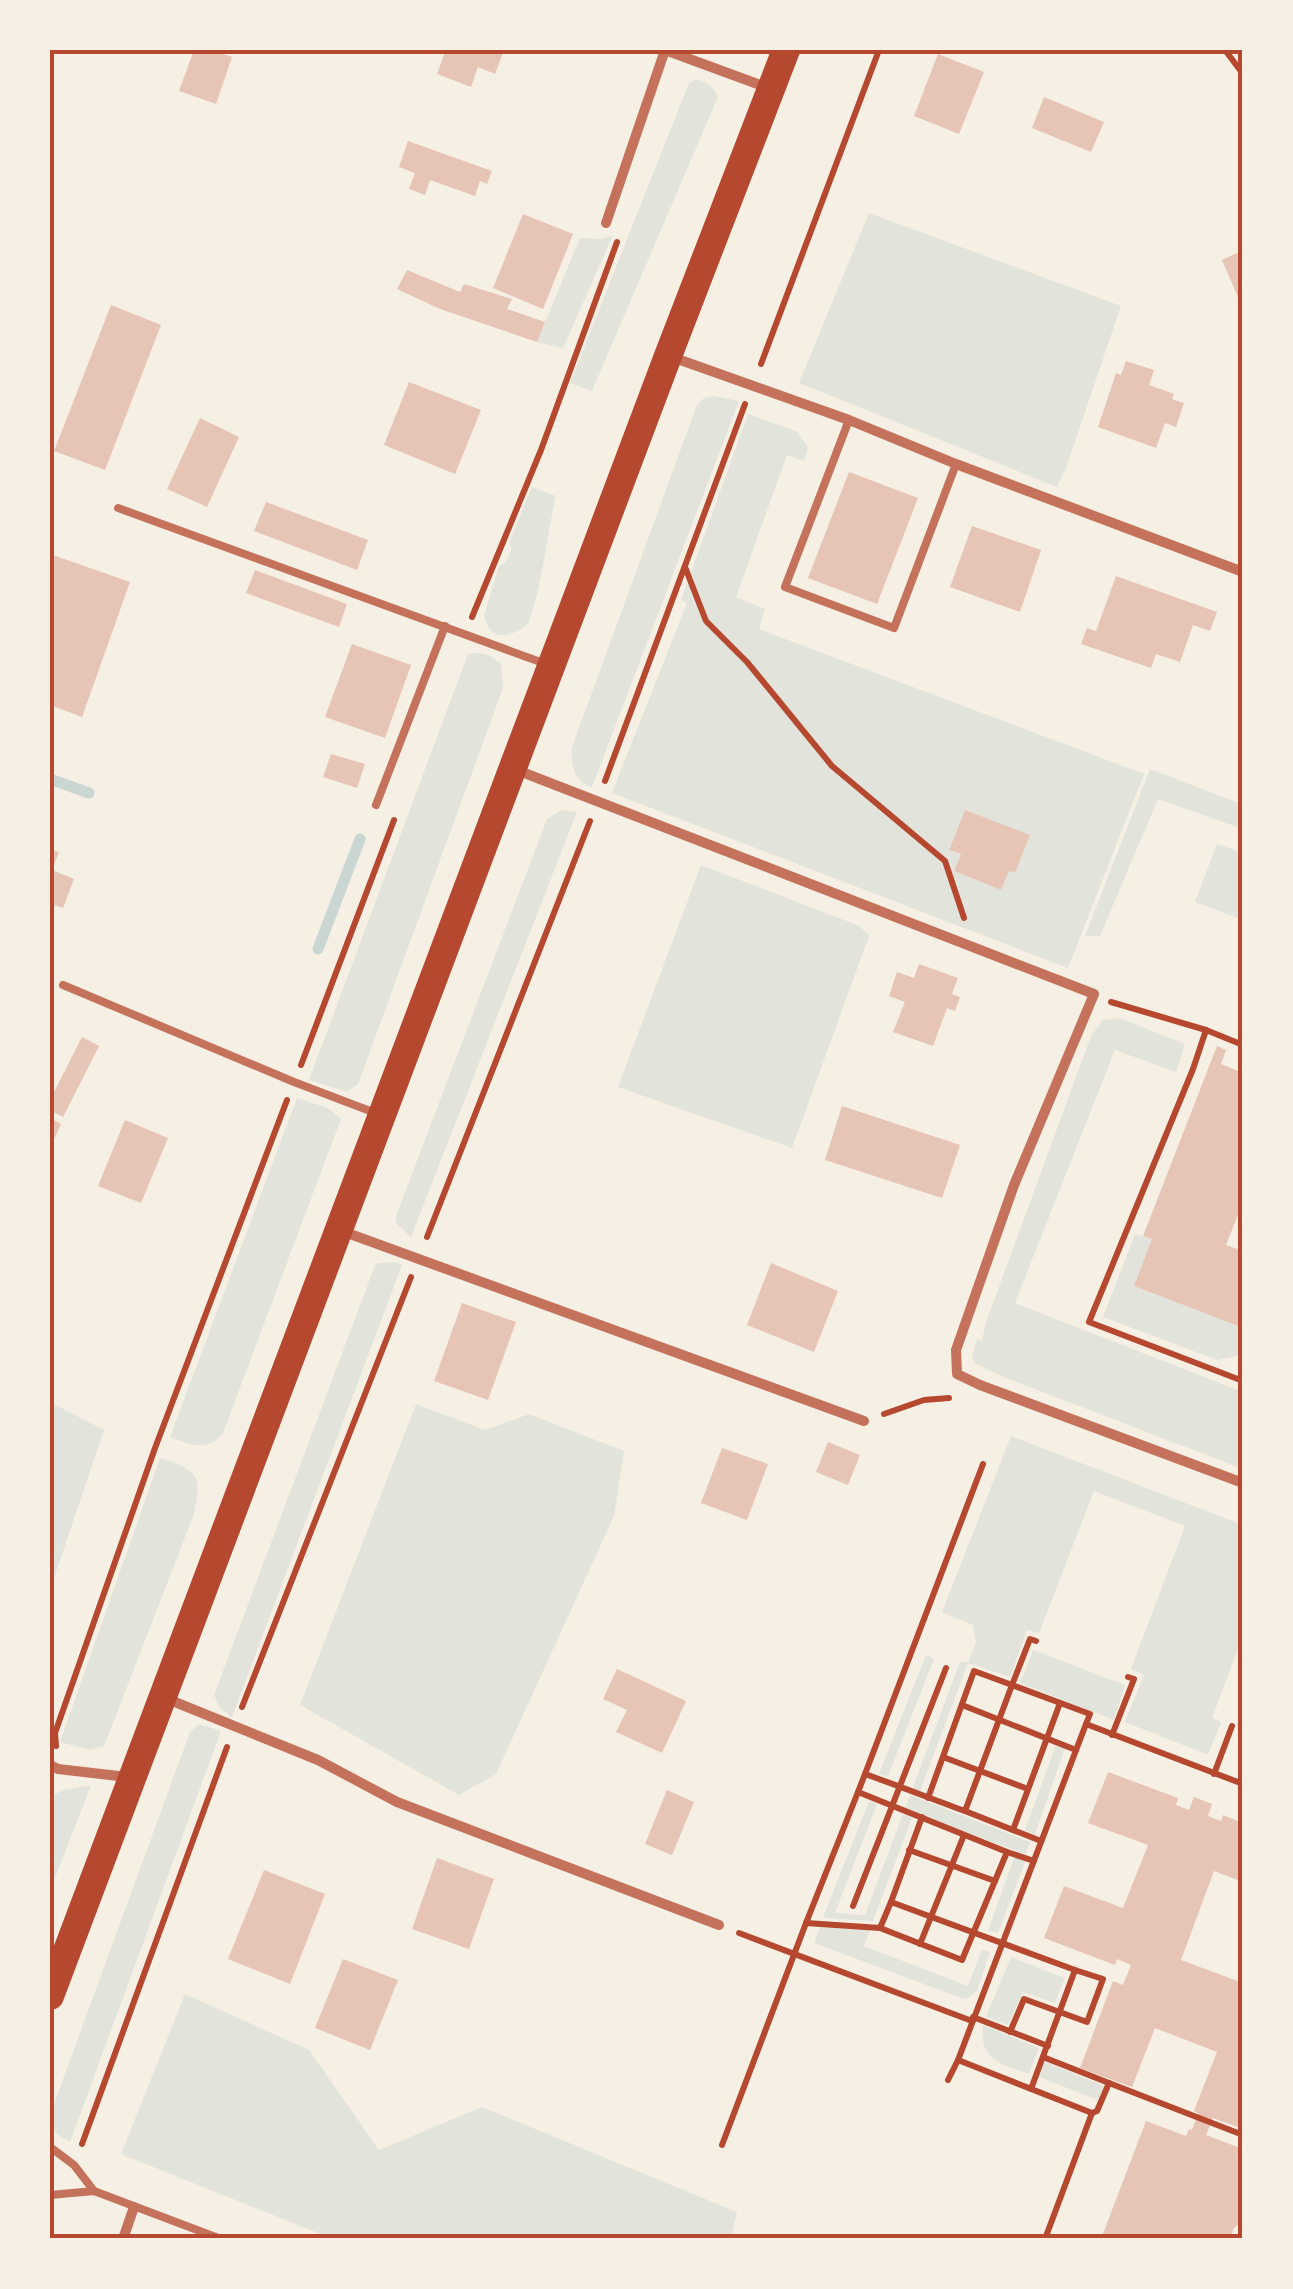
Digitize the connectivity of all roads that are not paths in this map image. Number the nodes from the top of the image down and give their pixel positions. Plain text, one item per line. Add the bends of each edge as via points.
1 (666, 50) edge
2 (786, 50) edge
3 (772, 89) junction
4 (606, 223) dead end
5 (668, 356) junction
6 (848, 420) junction
7 (956, 464) junction
8 (118, 508) dead end
9 (1243, 572) edge
10 (444, 626) junction
11 (552, 666) junction
12 (513, 769) junction
13 (376, 804) dead end
14 (62, 985) dead end
15 (382, 1116) junction
16 (338, 1230) junction
17 (864, 1420) road end
18 (1243, 1483) edge
19 (164, 1698) junction
20 (54, 1767) edge
21 (133, 1778) junction
22 (719, 1925) road end
23 (50, 1996) edge
24 (50, 2147) edge
25 (94, 2191) junction
26 (50, 2195) edge
27 (134, 2207) junction
28 (123, 2239) edge
29 (221, 2239) edge

1 - 3 street
1 - 4 street
2 - 3 highway
3 - 5 highway
5 - 6 street
5 - 11 highway
6 - 7 street
6 - 7 lane via 785,588 894,628
7 - 9 street
8 - 10 lane
10 - 11 lane
10 - 13 lane
11 - 12 highway
12 - 15 highway
12 - 18 street via 1094,994 1008,1203 956,1350 957,1374
14 - 15 lane
15 - 16 highway
16 - 17 street
16 - 19 highway
19 - 21 highway
19 - 22 street via 318,1760 396,1802
20 - 21 street
21 - 23 highway
24 - 25 lane
25 - 26 lane
25 - 27 lane
27 - 28 street
27 - 29 lane

